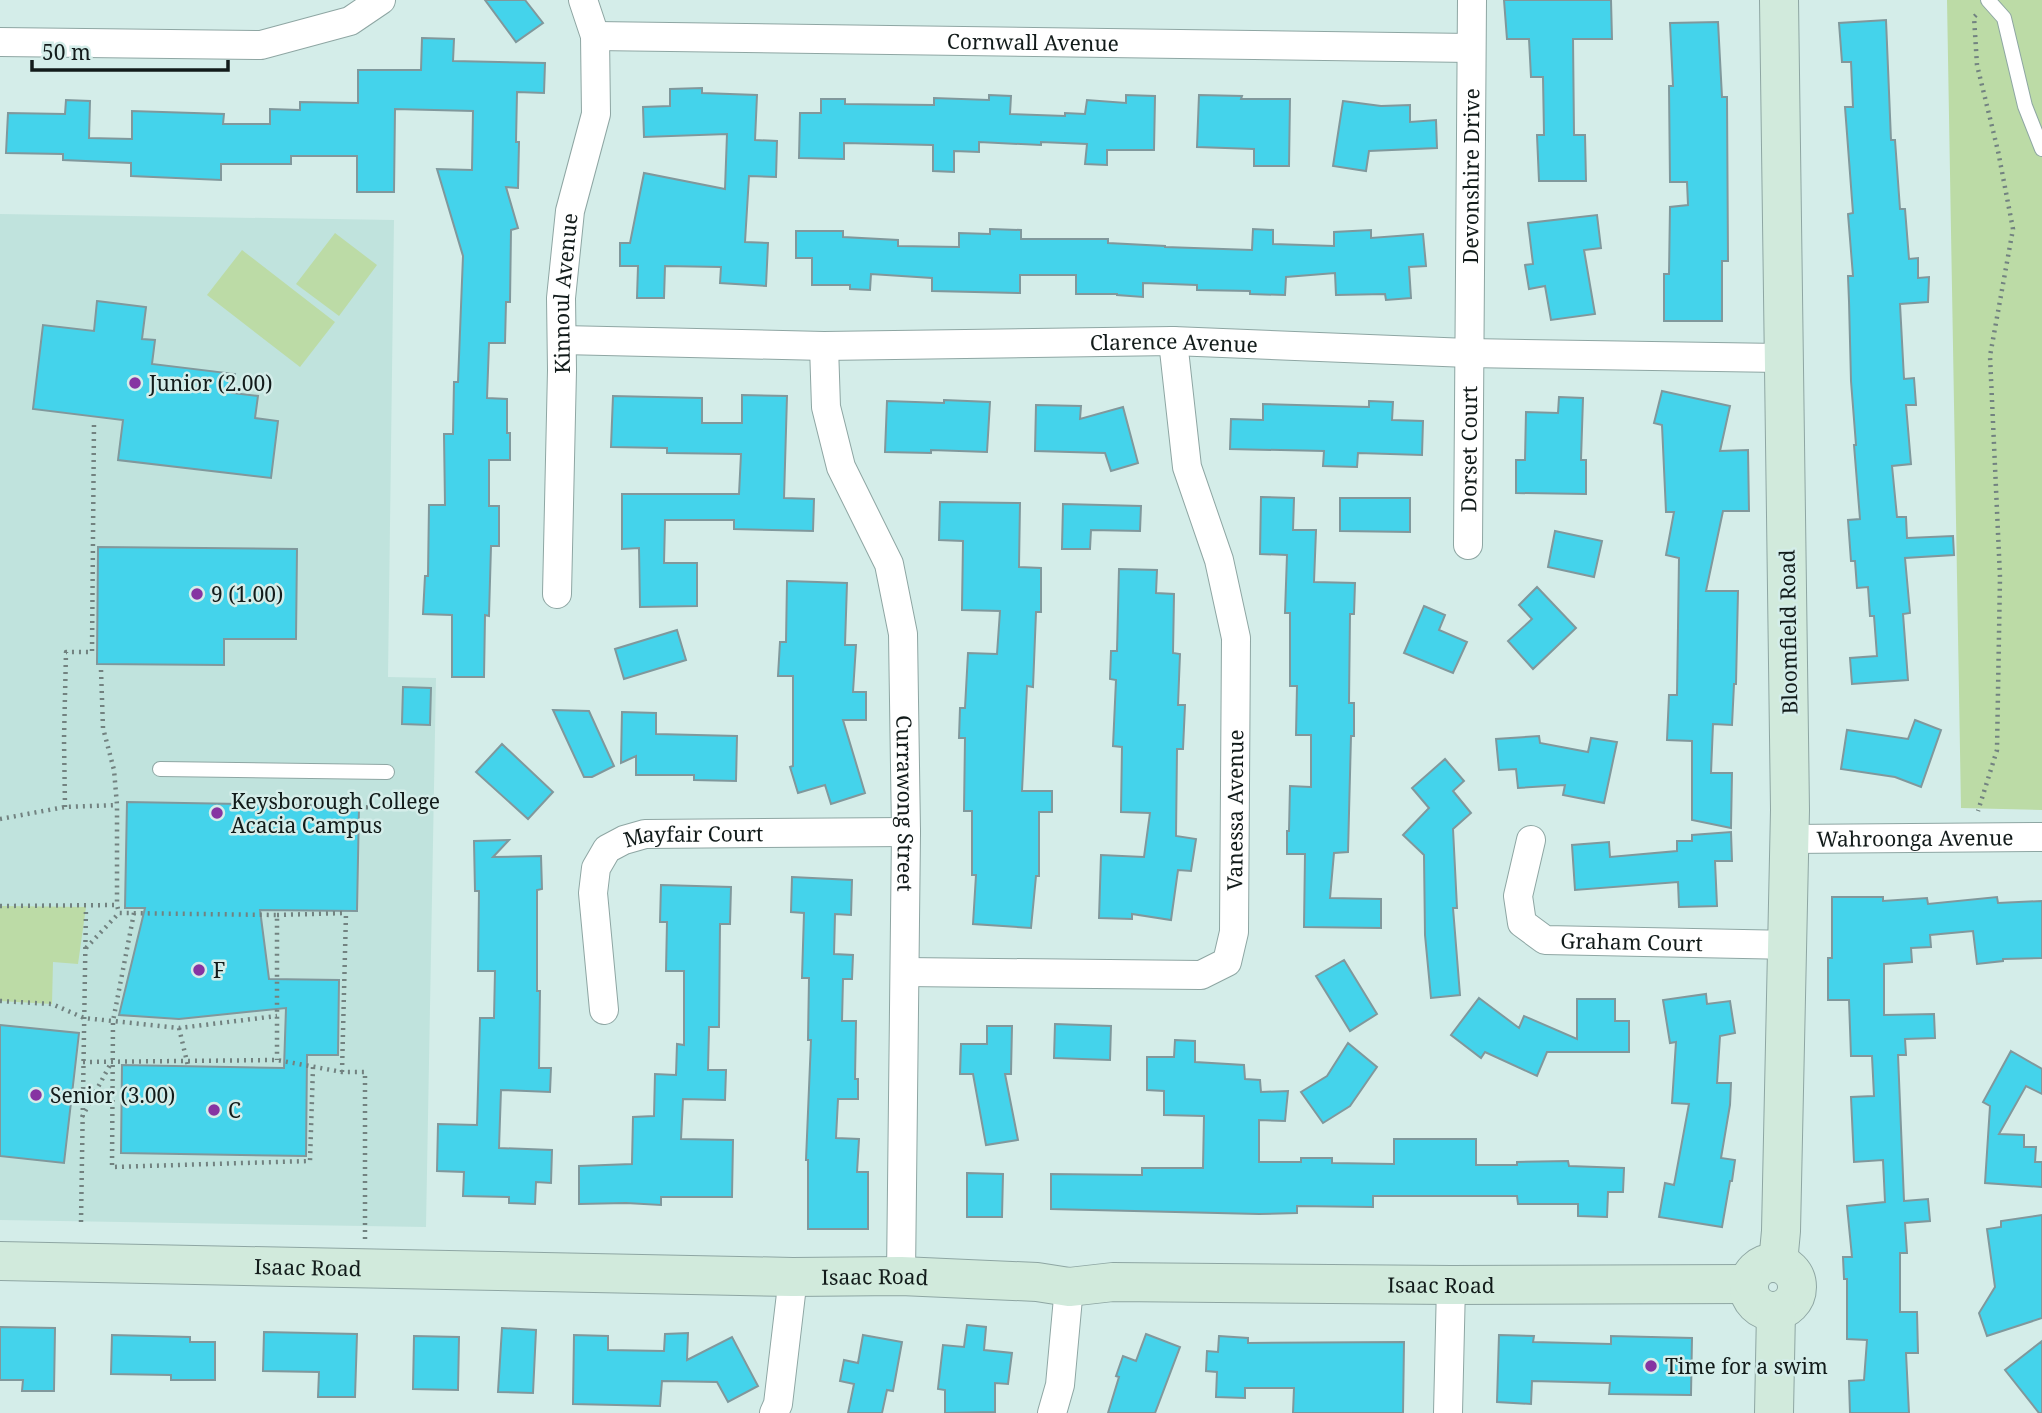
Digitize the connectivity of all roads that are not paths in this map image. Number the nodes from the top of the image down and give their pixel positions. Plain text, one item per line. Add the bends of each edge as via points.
1 (381, 0) edge
2 (583, 0) edge
3 (1472, 0) edge
4 (1779, 0) edge
5 (1989, 1) edge
6 (595, 36) junction
7 (0, 42) edge
8 (1471, 48) junction
9 (2042, 149) edge
10 (562, 341) junction
11 (1173, 341) junction
12 (824, 346) junction
13 (1468, 352) junction
14 (1785, 358) junction
15 (1468, 545) dead end
16 (557, 594) dead end
17 (160, 769) dead end
18 (387, 772) dead end
19 (906, 832) junction
20 (2042, 837) edge
21 (1789, 839) junction
22 (1531, 840) dead end
23 (1787, 945) junction
24 (905, 972) junction
25 (604, 1010) dead end
26 (0, 1261) edge
27 (1764, 1274) junction
28 (901, 1276) junction
29 (793, 1278) junction
30 (1451, 1285) junction
31 (1069, 1287) junction
32 (774, 1413) edge
33 (1052, 1413) edge
34 (1448, 1413) edge
35 (1774, 1413) edge

1 - 7 street via 351,22 261,45
2 - 6 street, Kinnoul Avenue
3 - 8 street, Devonshire Drive
4 - 14 street, Bloomfield Road
5 - 9 lane via 2004,18 2025,106
6 - 8 street, Cornwall Avenue
6 - 10 street, Kinnoul Avenue via 596,114 569,211
8 - 13 street, Devonshire Drive
10 - 12 street, Clarence Avenue
10 - 16 street, Kinnoul Avenue
11 - 12 street, Clarence Avenue
11 - 13 street, Clarence Avenue
11 - 24 street, Vanessa Avenue via 1187,467 1219,560 1236,638 1234,932 1227,962 1201,975
12 - 19 street, Currawong Street via 826,407 841,467 889,564 903,634
13 - 14 street, Clarence Avenue
13 - 15 street, Dorset Court
14 - 21 street, Bloomfield Road
17 - 18 lane
19 - 24 street, Currawong Street
19 - 25 street, Mayfair Court via 645,834 607,849 596,868 593,893
20 - 21 street, Wahroonga Avenue
21 - 23 street, Bloomfield Road
22 - 23 street, Graham Court via 1518,895 1522,923 1545,940
23 - 27 street, Bloomfield Road via 1781,1231
24 - 28 street, Currawong Street
26 - 29 street, Isaac Road
27 - 30 street, Isaac Road
27 - 35 street via 1752,1299 1762,1309 1776,1311
28 - 29 street, Isaac Road
28 - 31 street, Isaac Road
29 - 32 street
30 - 31 street, Isaac Road via 1113,1282
30 - 34 street
31 - 33 street via 1060,1385

